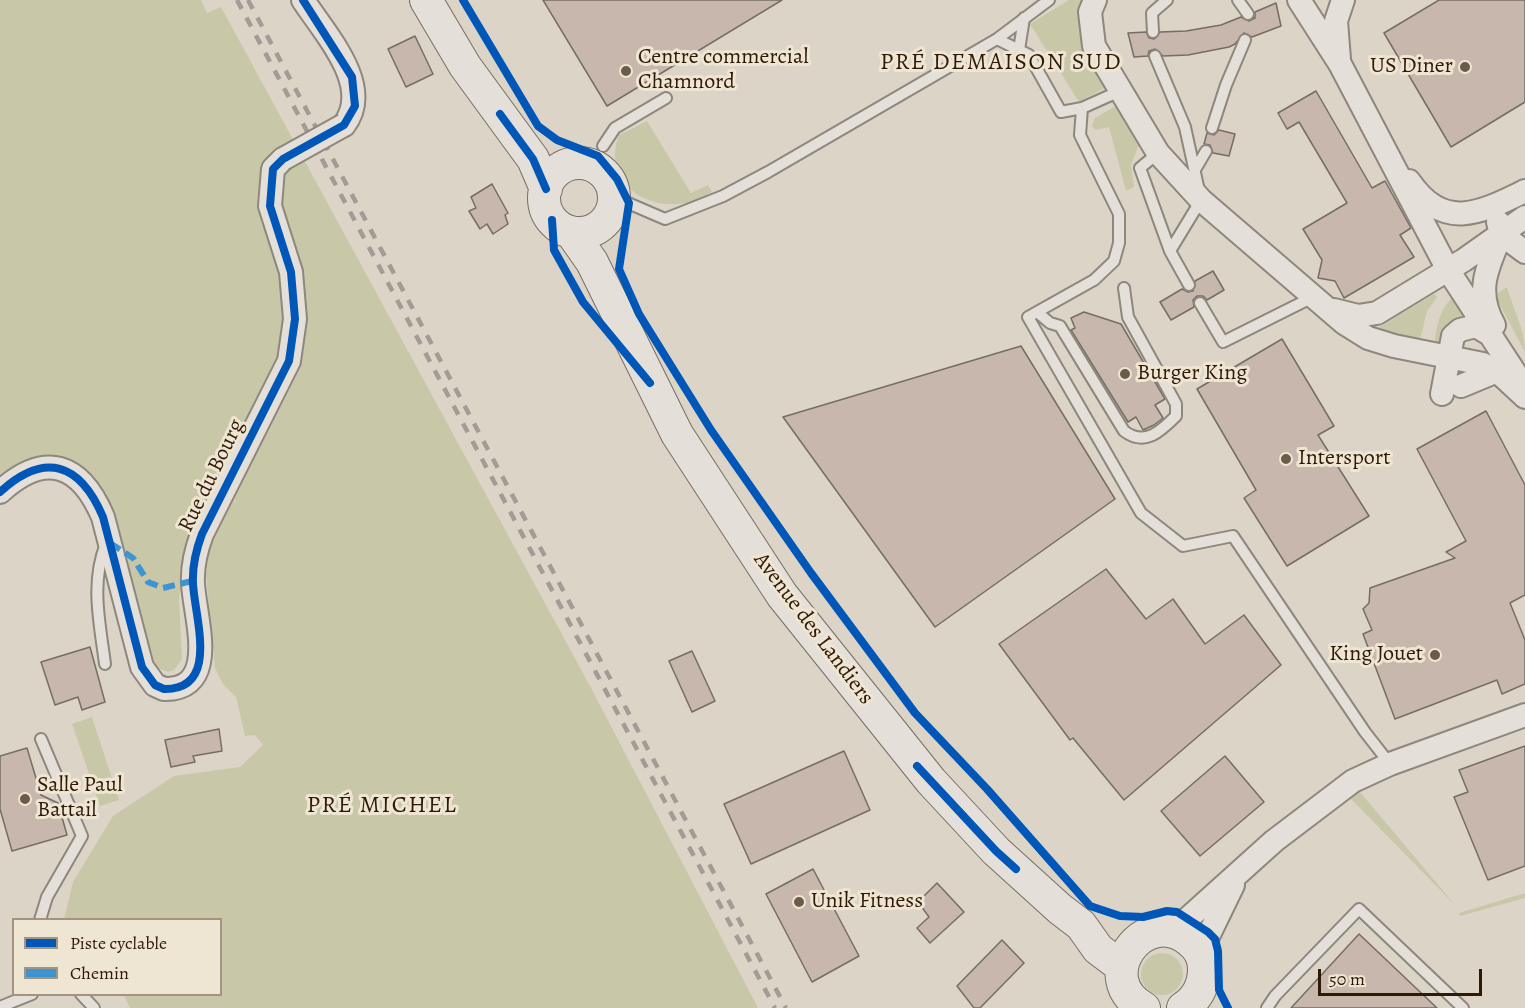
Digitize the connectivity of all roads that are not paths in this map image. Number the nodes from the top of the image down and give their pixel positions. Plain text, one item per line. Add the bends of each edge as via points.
1 (303, 0) edge
2 (426, 0) edge
3 (1049, 0) edge
4 (1095, 0) edge
5 (1167, 0) edge
6 (1238, 0) edge
7 (1299, 0) edge
8 (1343, 0) edge
9 (1248, 14) dead end
10 (1024, 18) junction
11 (1153, 32) dead end
12 (997, 39) junction
13 (1245, 40) dead end
14 (1019, 50) junction
15 (1155, 56) dead end
16 (1340, 64) junction
17 (1120, 91) junction
18 (666, 98) dead end
19 (1083, 108) junction
20 (500, 114) junction
21 (1212, 128) dead end
22 (1382, 142) junction
23 (1206, 151) dead end
24 (1158, 153) junction
25 (591, 155) junction
26 (1196, 168) junction
27 (546, 189) junction
28 (1525, 193) edge
29 (1201, 200) junction
30 (614, 203) junction
31 (1525, 217) edge
32 (571, 232) junction
33 (1501, 234) junction
34 (1170, 251) junction
35 (1525, 252) edge
36 (1448, 270) junction
37 (1189, 285) dead end
38 (1124, 288) dead end
39 (604, 289) junction
40 (1321, 302) junction
41 (1200, 303) dead end
42 (1037, 312) junction
43 (1489, 334) junction
44 (1448, 357) junction
45 (1497, 371) junction
46 (1525, 382) edge
47 (1525, 388) edge
48 (1525, 396) edge
49 (0, 492) edge
50 (109, 538) junction
51 (105, 664) dead end
52 (1525, 715) edge
53 (41, 739) dead end
54 (1390, 764) junction
55 (1238, 876) junction
56 (41, 918) edge
57 (1081, 925) junction
58 (1162, 932) junction
59 (1202, 960) junction
60 (1122, 967) junction
61 (27, 996) edge
62 (83, 996) edge
63 (0, 1007) edge
64 (94, 1008) edge
65 (1144, 1008) edge
66 (1183, 1008) edge
67 (1209, 1008) edge
68 (1267, 1008) edge
69 (1464, 1008) edge

1 - 50 street, Rue du Bourg, bridge via 352,77 355,106 344,125 283,159 273,169 270,206 291,272 295,318 289,361 195,554 192,581 200,661 193,680 183,687 164,689 155,685 142,667
2 - 20 main road via 465,66
3 - 10 lane
4 - 17 street via 1090,12 1094,46
5 - 11 lane via 1152,13
6 - 9 lane
7 - 16 street
8 - 16 street via 1336,21
10 - 12 lane
10 - 14 lane
12 - 14 lane
12 - 30 lane via 723,196 665,219
13 - 21 lane
14 - 19 lane via 1029,55 1061,112
15 - 26 lane via 1185,127
16 - 22 street
17 - 19 lane
17 - 24 street
18 - 25 lane via 615,128
19 - 42 lane via 1080,135 1119,214 1119,243 1114,261 1094,280
20 - 25 main road via 544,147
20 - 27 main road via 533,159
22 - 28 street via 1419,195 1438,208 1463,215
22 - 36 street
23 - 26 lane
24 - 29 street
24 - 34 lane via 1140,168
25 - 27 main road via 558,170
25 - 30 main road via 589,165 602,171 613,188
26 - 29 lane
27 - 32 main road via 546,211 560,228
28 - 33 street via 1497,218
29 - 34 lane
29 - 40 street
30 - 32 main road via 606,220 596,229
30 - 39 main road
31 - 33 street
32 - 39 main road, Avenue des Landiers via 592,262
33 - 35 street
33 - 36 street
33 - 46 street via 1487,271 1484,302
34 - 37 lane
36 - 40 street via 1377,313 1358,316
36 - 43 street
38 - 42 lane via 1128,317 1176,404 1176,416 1145,439 1124,431 1060,326
39 - 57 main road, Avenue des Landiers via 677,434 782,595 931,781 996,851
40 - 41 lane via 1223,342
40 - 44 street via 1368,338
42 - 54 lane via 1028,317 1141,513 1183,546 1233,536
43 - 44 street via 1476,326 1460,330 1453,336
43 - 47 street
44 - 45 street via 1484,364
44 - 45 street via 1452,390
45 - 48 street
49 - 50 street, Rue du Bourg via 29,470 65,470 83,481 93,495
50 - 51 lane via 98,562 96,585
52 - 54 street
53 - 56 lane via 82,836 47,897
54 - 55 street via 1353,781 1321,804
55 - 58 street
55 - 59 street
57 - 58 main road, Avenue des Landiers via 1111,932
57 - 60 main road, Avenue des Landiers via 1098,949
58 - 59 main road via 1185,937
58 - 60 main road via 1130,947
59 - 66 main road via 1201,990
59 - 67 main road
60 - 65 main road via 1126,989
61 - 63 lane
62 - 64 lane
68 - 69 lane via 1359,909

